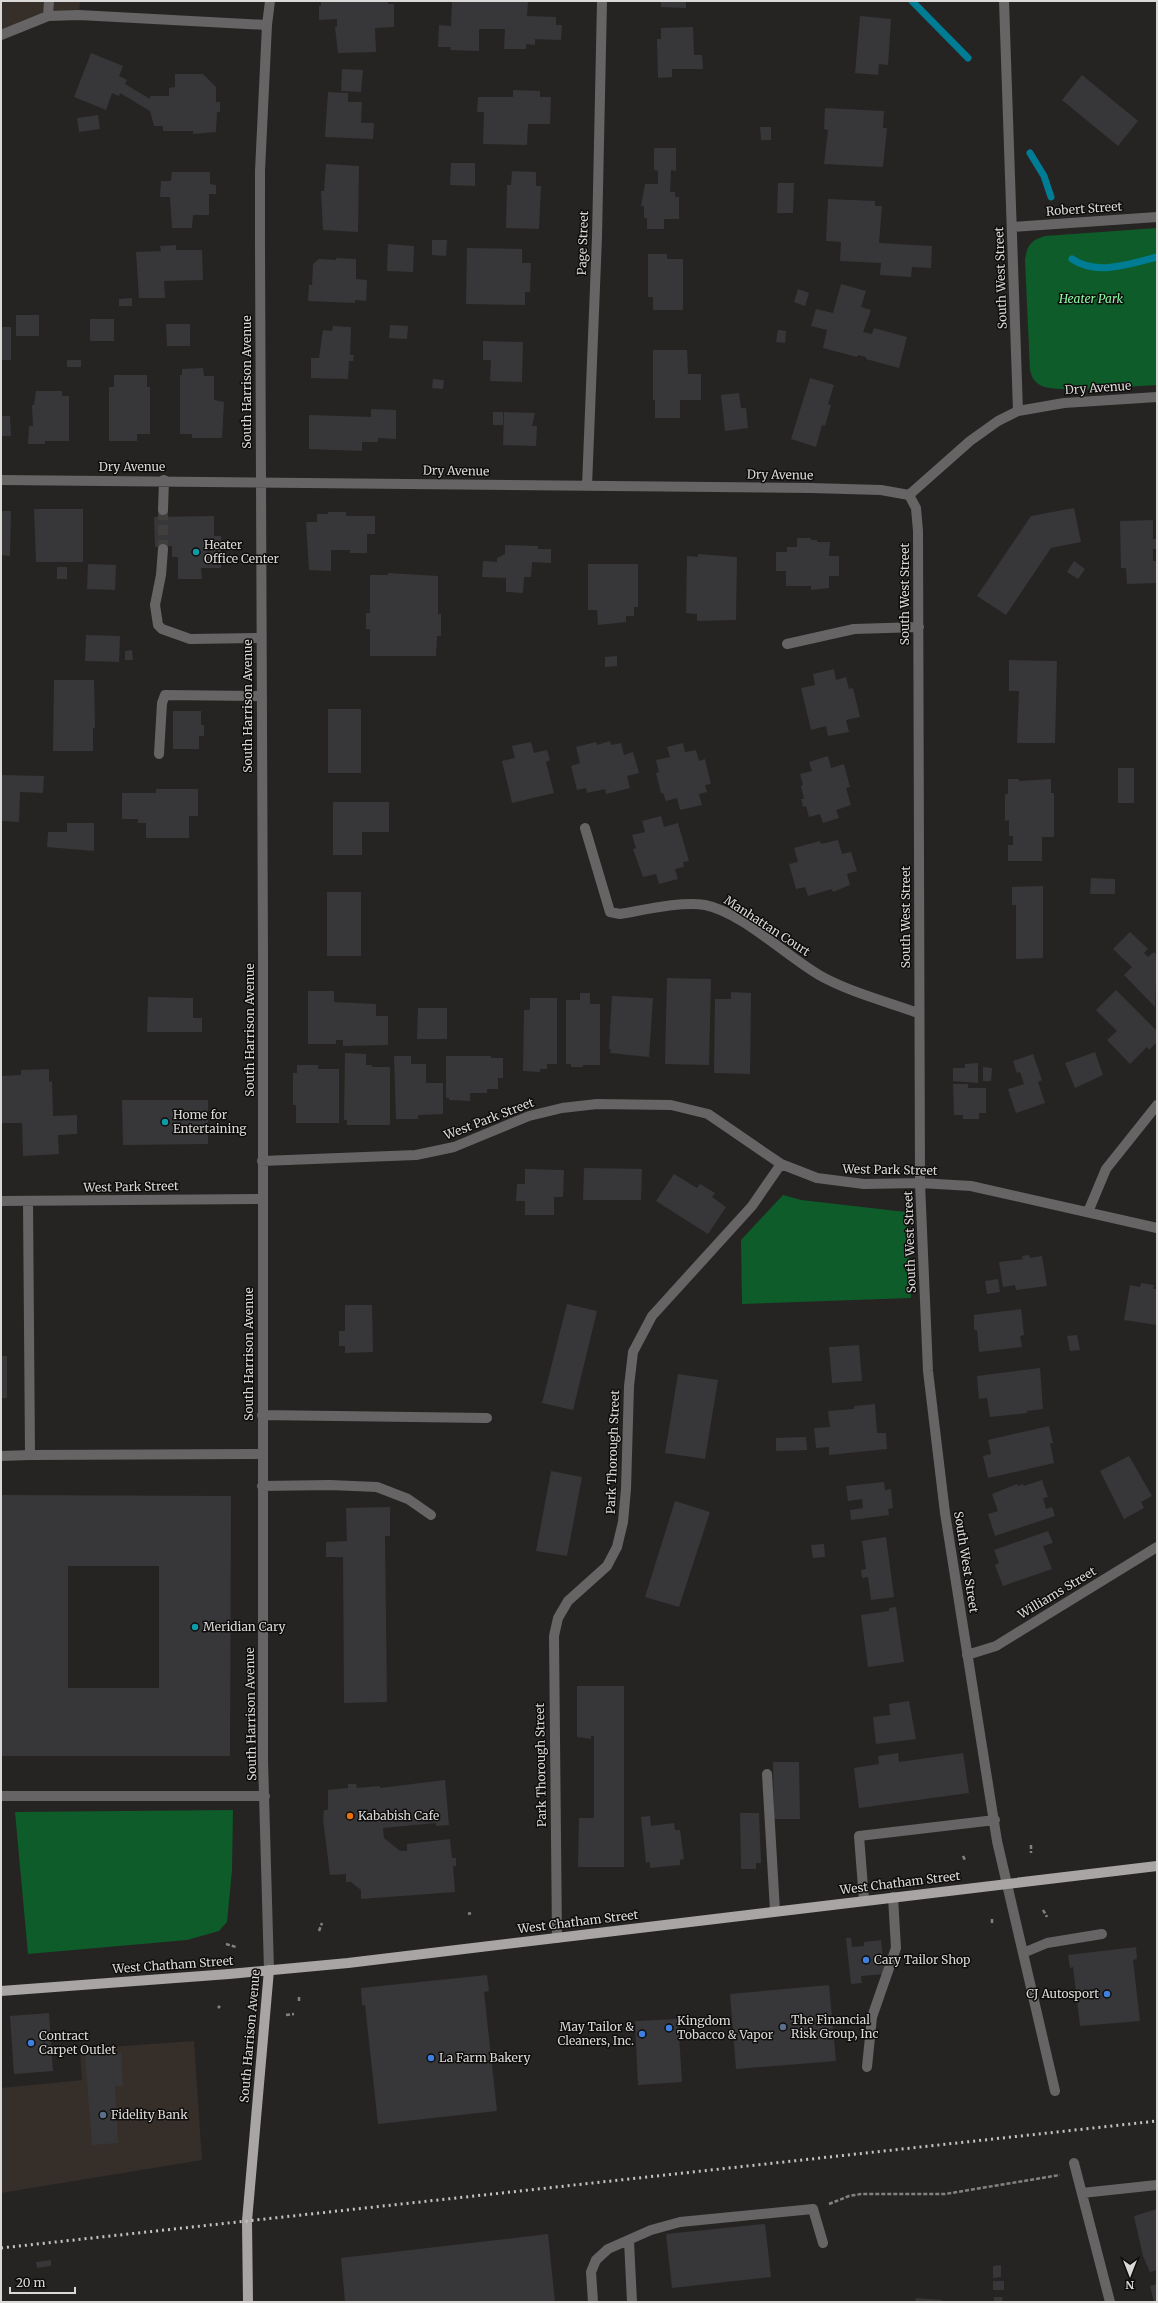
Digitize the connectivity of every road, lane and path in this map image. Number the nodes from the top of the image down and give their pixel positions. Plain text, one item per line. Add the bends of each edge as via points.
1 (49, 1) edge
2 (270, 1) edge
3 (602, 1) edge
4 (1004, 1) edge
5 (48, 16) junction
6 (267, 25) junction
7 (1, 35) edge
8 (1157, 217) edge
9 (1012, 227) junction
10 (1157, 397) edge
11 (1018, 411) junction
12 (1, 480) edge
13 (164, 480) junction
14 (260, 482) junction
15 (587, 486) junction
16 (909, 495) junction
17 (163, 510) tunnel mouth
18 (163, 549) tunnel mouth
19 (919, 627) junction
20 (261, 638) junction
21 (787, 644) dead end
22 (261, 696) junction
23 (159, 754) dead end
24 (584, 828) dead end
25 (918, 1012) junction
26 (1157, 1104) edge
27 (262, 1161) junction
28 (780, 1164) junction
29 (920, 1183) junction
30 (262, 1199) junction
31 (1, 1201) edge
32 (28, 1201) junction
33 (1088, 1212) junction
34 (1157, 1228) edge
35 (262, 1415) junction
36 (486, 1418) dead end
37 (262, 1454) junction
38 (30, 1455) junction
39 (1, 1456) edge
40 (262, 1486) junction
41 (432, 1515) dead end
42 (1157, 1547) edge
43 (967, 1656) junction
44 (767, 1774) dead end
45 (1, 1796) edge
46 (265, 1796) junction
47 (995, 1820) junction
48 (1031, 1845) dead end
49 (1031, 1853) dead end
50 (963, 1856) dead end
51 (965, 1860) dead end
52 (1157, 1867) edge
53 (1007, 1883) junction
54 (893, 1897) junction
55 (864, 1900) junction
56 (1043, 1910) dead end
57 (775, 1911) junction
58 (1047, 1917) dead end
59 (992, 1919) dead end
60 (322, 1923) dead end
61 (992, 1923) dead end
62 (319, 1931) dead end
63 (1102, 1934) dead end
64 (557, 1938) junction
65 (226, 1944) dead end
66 (236, 1947) dead end
67 (1023, 1953) junction
68 (269, 1970) junction
69 (1, 1991) edge
70 (299, 1997) dead end
71 (299, 2001) dead end
72 (294, 2014) dead end
73 (286, 2015) dead end
74 (867, 2066) dead end
75 (1055, 2091) dead end
76 (1075, 2168) joint
77 (1157, 2185) edge
78 (1082, 2193) junction
79 (813, 2209) junction
80 (629, 2241) junction
81 (824, 2243) dead end
82 (248, 2302) edge
83 (592, 2302) edge
84 (632, 2302) edge
85 (1110, 2302) edge

1 - 5 street
2 - 6 street, South Harrison Avenue
3 - 15 street, Page Street via 597,237
4 - 9 street, South West Street
5 - 6 street via 92,15
5 - 7 street
6 - 14 street, South Harrison Avenue via 260,171
8 - 9 street, Robert Street
9 - 11 street, South West Street
10 - 11 street, Dry Avenue via 1064,403
11 - 16 street via 998,421 970,441
12 - 13 street, Dry Avenue
13 - 14 street, Dry Avenue
13 - 17 street
14 - 15 street, Dry Avenue
14 - 20 street, South Harrison Avenue
15 - 16 street, Dry Avenue via 867,490
16 - 19 street, South West Street via 916,508 917,519
18 - 20 street via 155,605 158,625 162,629 190,639
19 - 21 street via 854,629
19 - 25 street, South West Street
20 - 22 street, South Harrison Avenue
22 - 23 street via 165,695 162,703
22 - 27 street, South Harrison Avenue
24 - 25 street, Manhattan Court via 610,912 620,914 689,905 715,907 737,919 818,975 847,988
25 - 29 street, South West Street
26 - 33 street via 1106,1169
27 - 28 street, West Park Street via 416,1155 454,1147 543,1112 597,1104 649,1103 689,1108 708,1114
27 - 30 street, South Harrison Avenue
28 - 29 street, West Park Street via 817,1178 843,1183
28 - 64 street, Park Thorough Street via 752,1206 652,1316 633,1352 629,1386 626,1489 623,1522 617,1547 607,1566 568,1601 558,1618 554,1636
29 - 33 street, West Park Street via 971,1186
29 - 43 street, South West Street via 932,1408
30 - 32 street, West Park Street
30 - 35 street, South Harrison Avenue
31 - 32 street, West Park Street
32 - 38 street
33 - 34 street, West Park Street
35 - 36 street
35 - 37 street, South Harrison Avenue
37 - 38 street
37 - 40 street, South Harrison Avenue
38 - 39 street
40 - 41 street via 377,1487 408,1499
40 - 46 street, South Harrison Avenue
42 - 43 street, Williams Street via 996,1646
43 - 47 street, South West Street
44 - 57 street
45 - 46 street
46 - 68 street, South Harrison Avenue
47 - 53 street, South West Street
47 - 55 street via 859,1836
48 - 49 path
50 - 51 path
52 - 53 main road, West Chatham Street
53 - 54 main road, West Chatham Street
53 - 67 street, South West Street
54 - 55 main road, West Chatham Street
54 - 74 street via 896,1948 872,2017
55 - 57 main road, West Chatham Street
56 - 58 path
57 - 64 main road, West Chatham Street
59 - 61 path
60 - 62 path
63 - 67 street via 1047,1943
64 - 68 main road, West Chatham Street
65 - 66 path
67 - 75 street, South West Street
68 - 69 main road, West Chatham Street
68 - 82 main road, South Harrison Avenue via 247,2222
70 - 71 path
72 - 73 path
76 - 78 street
76 - 79 path via 945,2194 861,2194
77 - 78 street
78 - 85 street
79 - 80 street via 680,2222 651,2230
79 - 81 street
80 - 83 street via 608,2249 596,2260 591,2272
80 - 84 street

